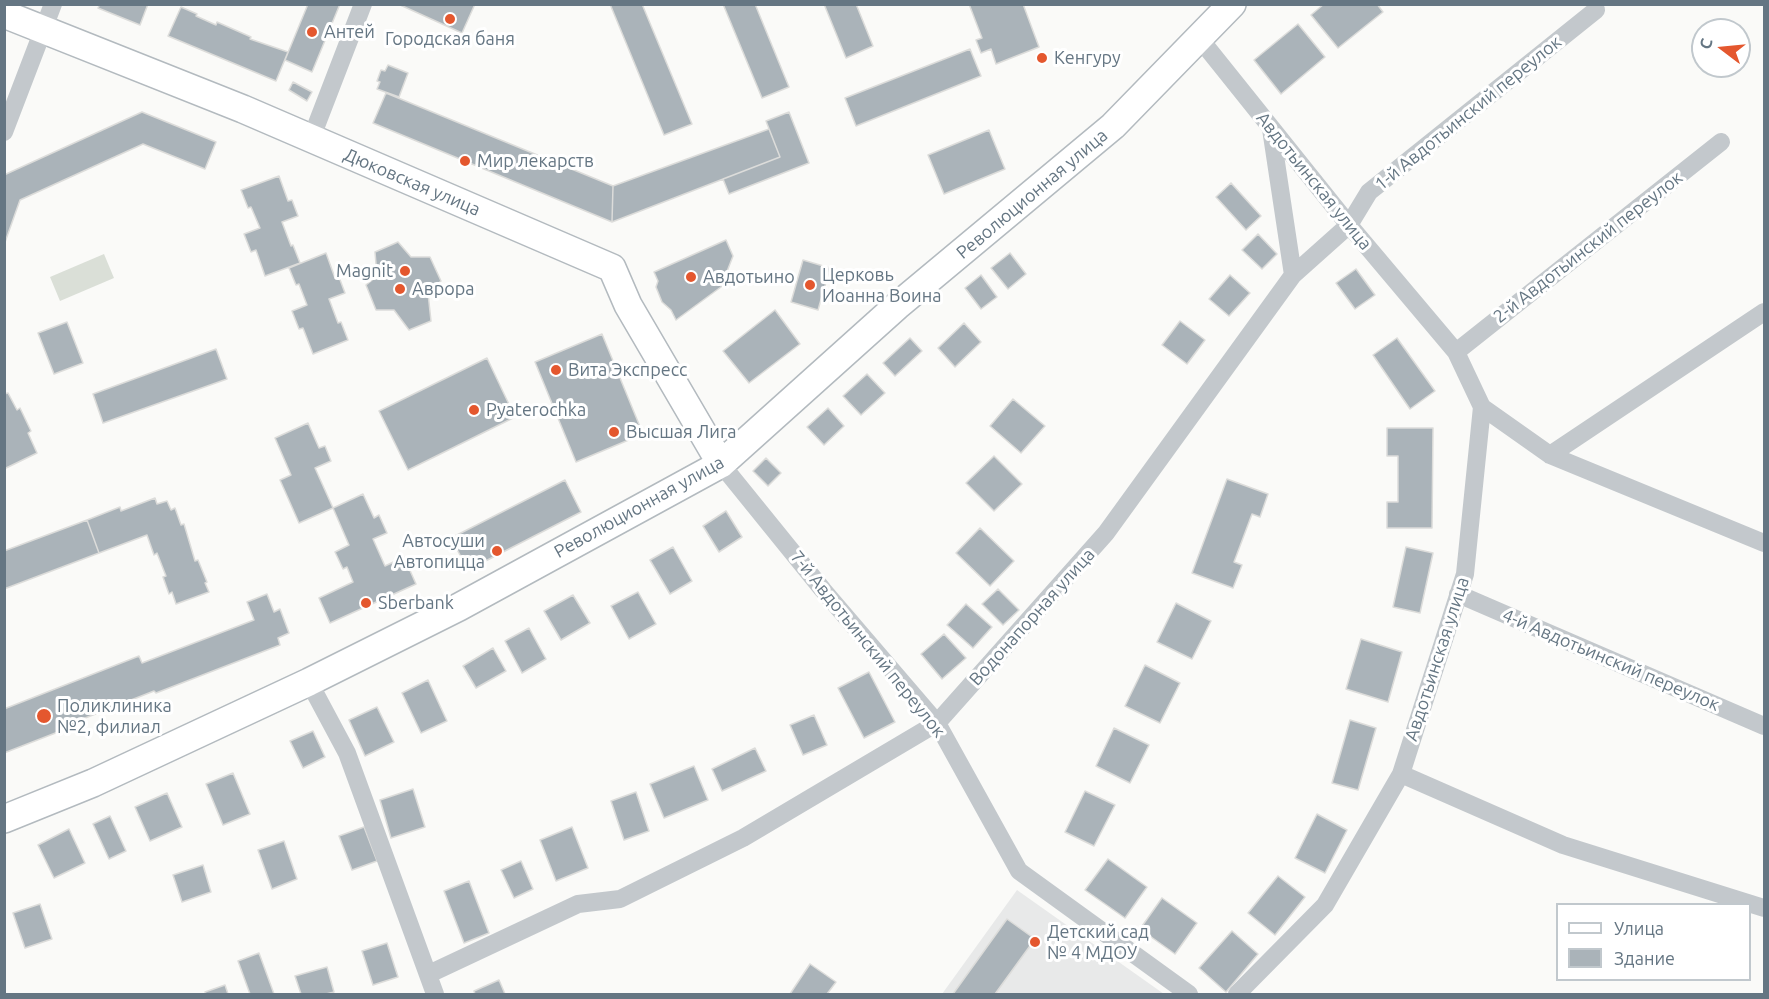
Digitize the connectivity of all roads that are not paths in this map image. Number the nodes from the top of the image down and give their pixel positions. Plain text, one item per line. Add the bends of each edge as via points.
1 (53, 4) edge
2 (363, 4) edge
3 (1232, 4) edge
4 (1596, 10) dead end
5 (4, 14) edge
6 (43, 31) junction
7 (1200, 39) junction
8 (1271, 128) junction
9 (4, 132) edge
10 (311, 139) junction
11 (1721, 142) dead end
12 (1349, 225) junction
13 (1293, 275) junction
14 (1764, 312) edge
15 (1456, 352) junction
16 (1482, 407) junction
17 (1550, 455) junction
18 (721, 464) junction
19 (1764, 543) edge
20 (1458, 594) junction
21 (309, 682) junction
22 (938, 723) junction
23 (1764, 726) edge
24 (1401, 774) junction
25 (4, 819) edge
26 (1748, 903) edge
27 (429, 974) junction
28 (435, 994) edge
29 (1190, 994) edge
30 (1237, 994) edge

1 - 6 street
2 - 10 street
3 - 7 main road, Революционная улица
4 - 12 street, 1-й Авдотьинский переулок via 1369,192
5 - 6 main road, Дюковская улица
6 - 9 street
6 - 10 main road, Дюковская улица
7 - 8 street, Авдотьинская улица
7 - 18 main road, Революционная улица via 1113,126 897,306
8 - 12 street, Авдотьинская улица
8 - 13 street
10 - 18 main road, Дюковская улица via 612,268 628,305
11 - 15 street, 2-й Авдотьинский переулок
12 - 13 street, Водонапорная улица
12 - 15 street, Авдотьинская улица
13 - 22 street, Водонапорная улица via 1106,533
14 - 17 street
15 - 16 street, Авдотьинская улица
16 - 17 street
16 - 20 street, Авдотьинская улица via 1465,574
17 - 19 street
18 - 21 main road, Революционная улица via 459,607
18 - 22 street, 7-й Авдотьинский переулок
20 - 23 street, 4-й Авдотьинский переулок
20 - 24 street, Авдотьинская улица
21 - 25 main road, Революционная улица via 93,783
21 - 27 street via 347,753
22 - 27 street, Водонапорная улица via 742,838 620,899 578,904
22 - 29 street, 7-й Авдотьинский переулок via 1019,871
24 - 26 street via 1563,845
24 - 30 street, Авдотьинская улица via 1325,905
27 - 28 street

